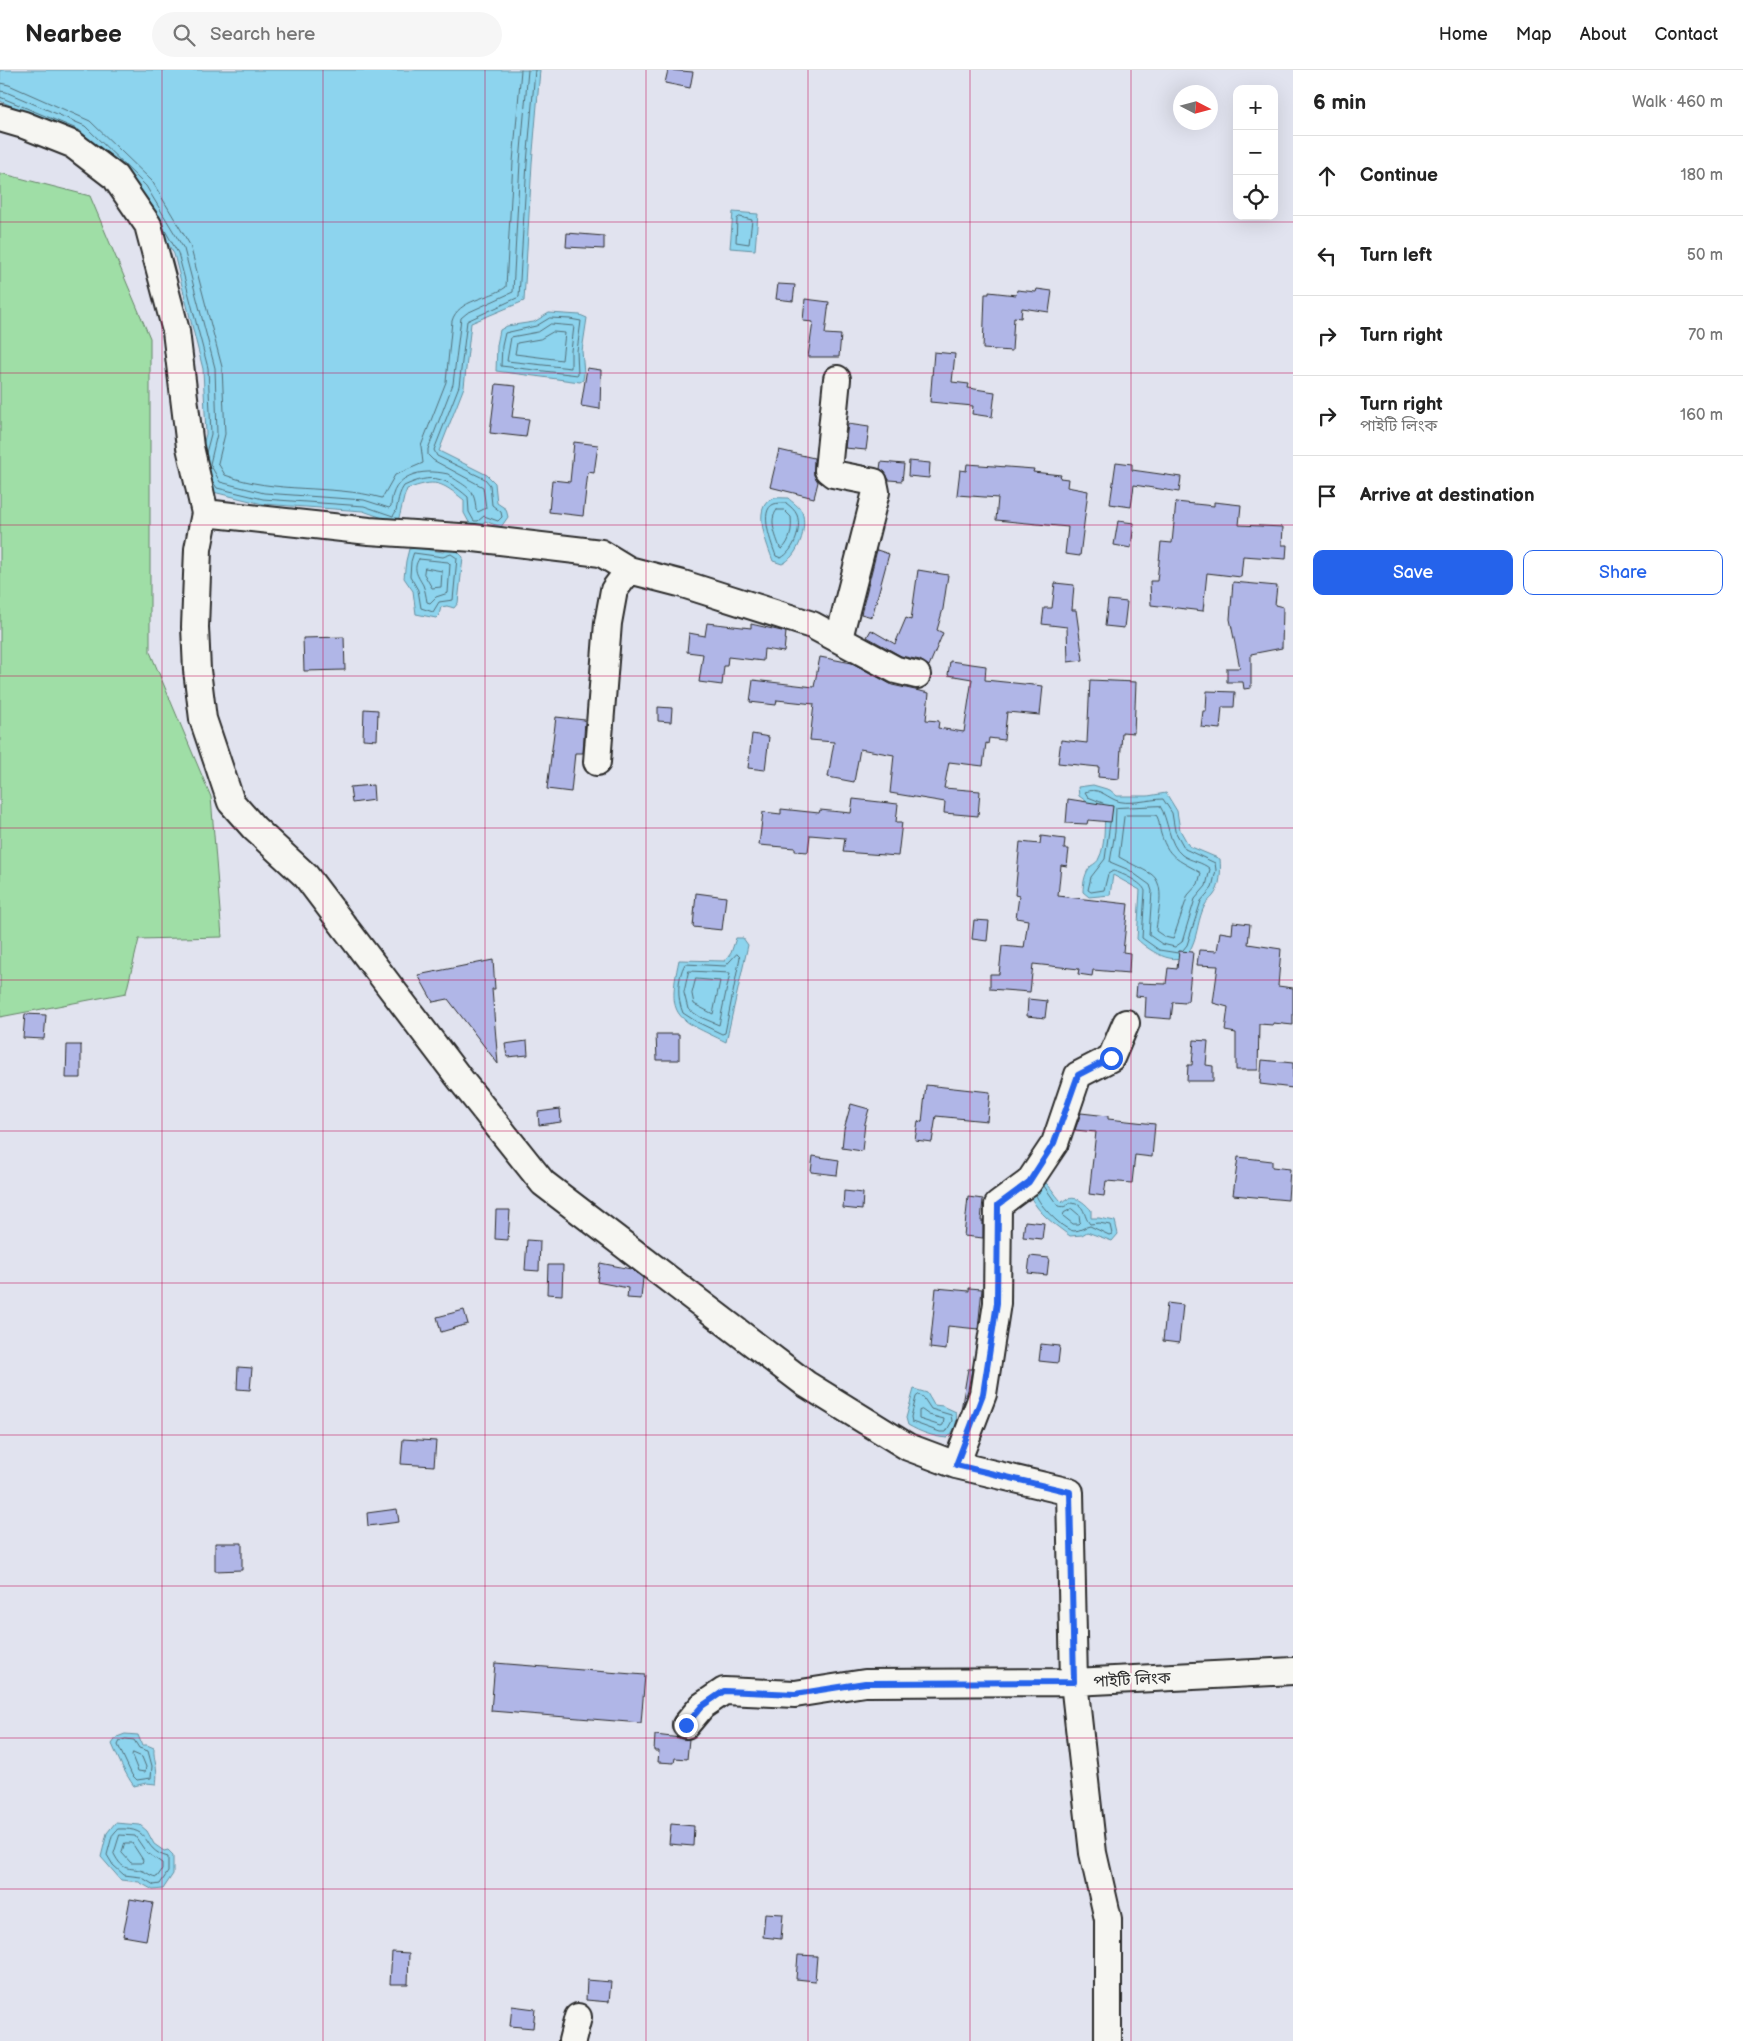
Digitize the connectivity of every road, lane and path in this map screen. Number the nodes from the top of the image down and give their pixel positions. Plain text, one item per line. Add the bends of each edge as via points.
1 (0, 118) edge
2 (838, 379) dead end
3 (205, 513) junction
4 (629, 570) junction
5 (838, 638) junction
6 (917, 675) dead end
7 (597, 762) dead end
8 (1126, 1022) dead end
9 (956, 1465) junction
10 (1293, 1671) edge
11 (1074, 1682) junction
12 (686, 1725) dead end
13 (1108, 2041) edge

1 - 3 street via 72,144 115,177 148,225 176,331 190,447
2 - 5 street via 828,470 833,474 874,482 876,492
3 - 4 street via 549,546 601,553
3 - 9 street via 196,580 196,670 203,719 231,802 306,876 543,1183 806,1384 908,1447
4 - 5 street via 812,625
4 - 7 street via 614,590 608,623
5 - 6 street via 896,670
8 - 9 street via 1111,1058 1078,1075 1054,1143 1029,1182 998,1205 997,1303 983,1394
9 - 11 street via 1070,1492
10 - 11 street, পাইটি লিংক
11 - 12 street, পাইটি লিংক via 865,1683 795,1694 724,1691 702,1706
11 - 13 street via 1093,1853 1108,1918

